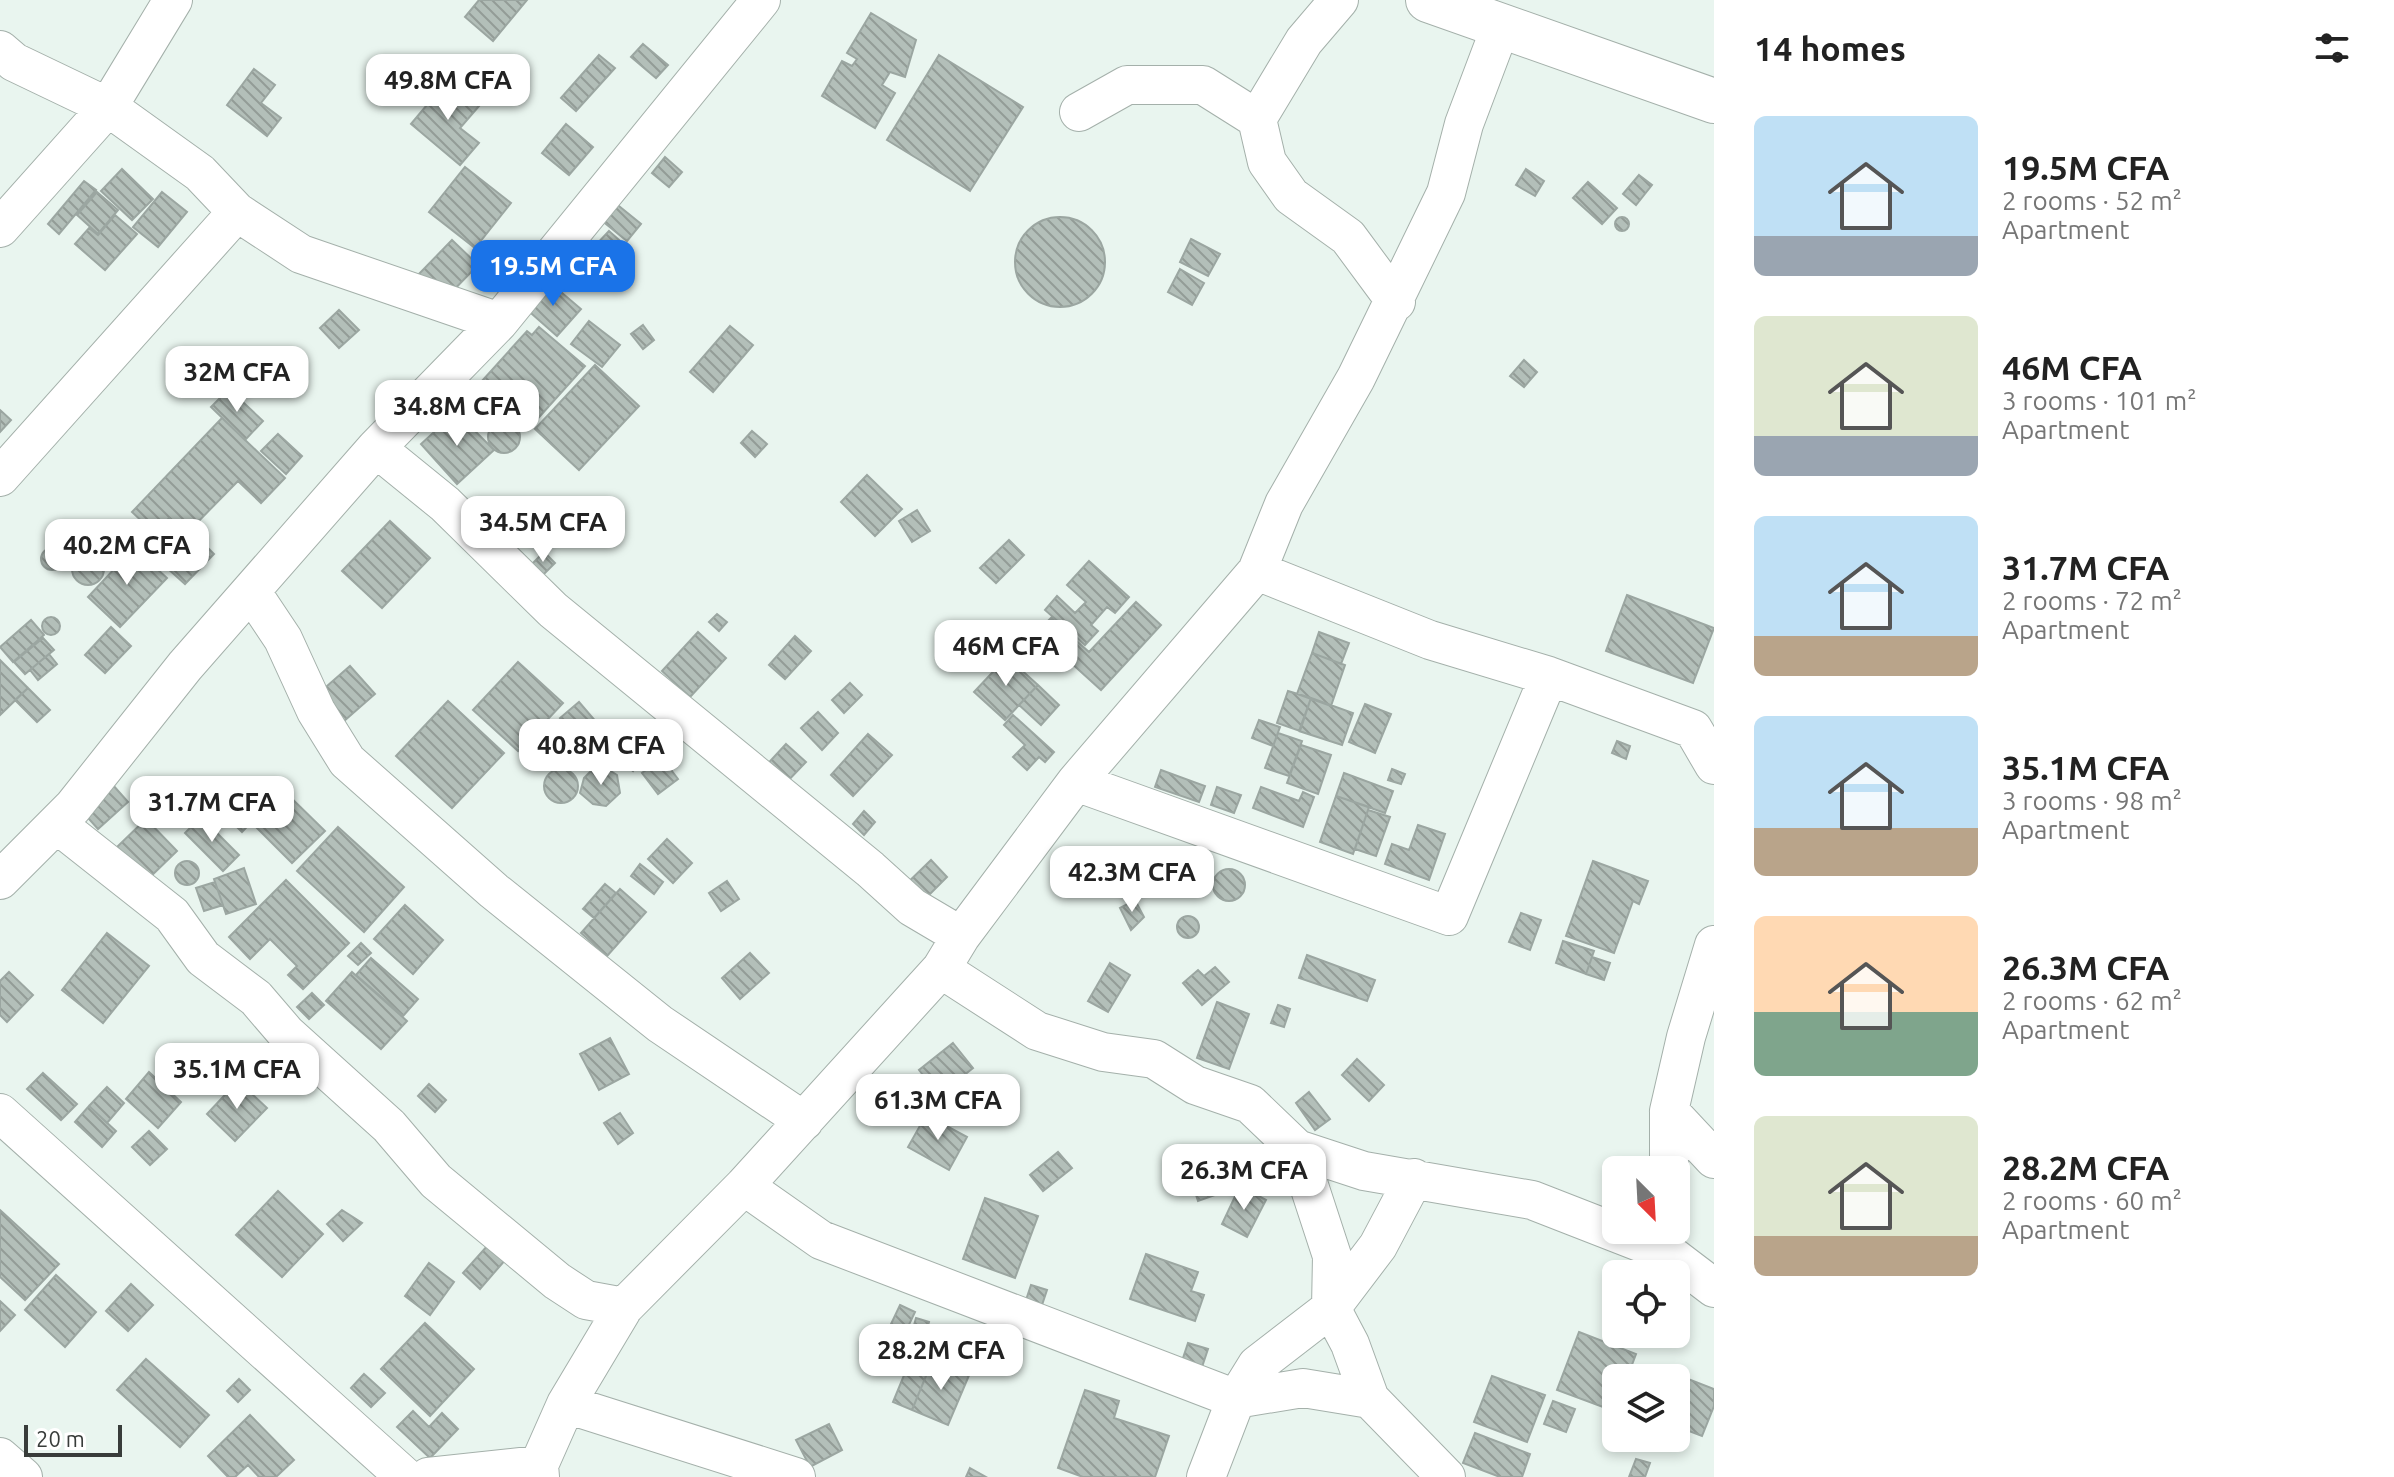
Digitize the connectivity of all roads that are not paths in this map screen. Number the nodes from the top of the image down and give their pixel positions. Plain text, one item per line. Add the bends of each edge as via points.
1 (173, 0) edge
2 (761, 0) edge
3 (1339, 0) edge
4 (1428, 0) edge
5 (1501, 26) junction
6 (0, 50) edge
7 (1714, 101) edge
8 (108, 107) junction
9 (1079, 112) dead end
10 (1257, 119) junction
11 (237, 212) junction
12 (0, 228) edge
13 (1396, 302) junction
14 (499, 322) junction
15 (376, 448) junction
16 (0, 477) edge
17 (1257, 571) junction
18 (251, 591) junction
19 (1549, 676) junction
20 (1714, 765) edge
21 (1076, 782) junction
22 (58, 825) junction
23 (0, 880) edge
24 (961, 936) junction
25 (1714, 945) edge
26 (941, 969) junction
27 (1669, 1111) junction
28 (0, 1113) edge
29 (804, 1121) junction
30 (1297, 1149) junction
31 (1669, 1156) edge
32 (1714, 1159) edge
33 (1414, 1178) junction
34 (744, 1186) junction
35 (1602, 1221) edge
36 (1671, 1244) edge
37 (1714, 1288) edge
38 (624, 1307) junction
39 (1331, 1308) junction
40 (1236, 1399) junction
41 (1370, 1399) junction
42 (566, 1404) junction
43 (0, 1457) edge
44 (540, 1471) edge
45 (23, 1477) edge
46 (405, 1477) edge
47 (428, 1477) edge
48 (796, 1477) edge
49 (1206, 1477) edge
50 (1446, 1477) edge

1 - 8 street
2 - 14 street
3 - 10 street via 1304,41
4 - 5 highway
5 - 7 highway
5 - 13 street via 1464,124 1446,193
6 - 8 street via 14,62
8 - 11 street via 200,173
8 - 12 street
9 - 10 street via 1127,85 1203,85
10 - 13 street via 1267,162 1291,196 1348,237
11 - 14 street via 301,254
11 - 16 street
13 - 17 street via 1284,504
14 - 15 street
15 - 18 street
15 - 24 street via 445,504 553,610 912,907
17 - 19 street via 1430,640
17 - 21 street
18 - 22 street
18 - 29 street via 283,639 316,711 347,761 494,891 660,1024
19 - 20 street via 1693,729
19 - 21 street via 1449,916
21 - 24 street
22 - 23 street
22 - 38 street via 172,915 203,958 256,998 286,1033 389,1126 436,1181 586,1300
24 - 26 street
25 - 27 street
26 - 29 street
26 - 30 street via 1037,1031 1103,1052 1154,1059 1195,1085 1250,1104
27 - 31 street
27 - 32 street
28 - 46 street
29 - 34 street
30 - 33 street via 1364,1171
30 - 39 street via 1332,1256
33 - 35 street via 1532,1200
33 - 39 street via 1378,1246
34 - 38 street
34 - 40 street via 821,1240
36 - 37 street
38 - 42 street
39 - 40 street via 1257,1365
39 - 41 street
40 - 41 street via 1303,1388
40 - 49 street
41 - 50 street
42 - 44 street
42 - 48 street
43 - 45 street
44 - 47 street

